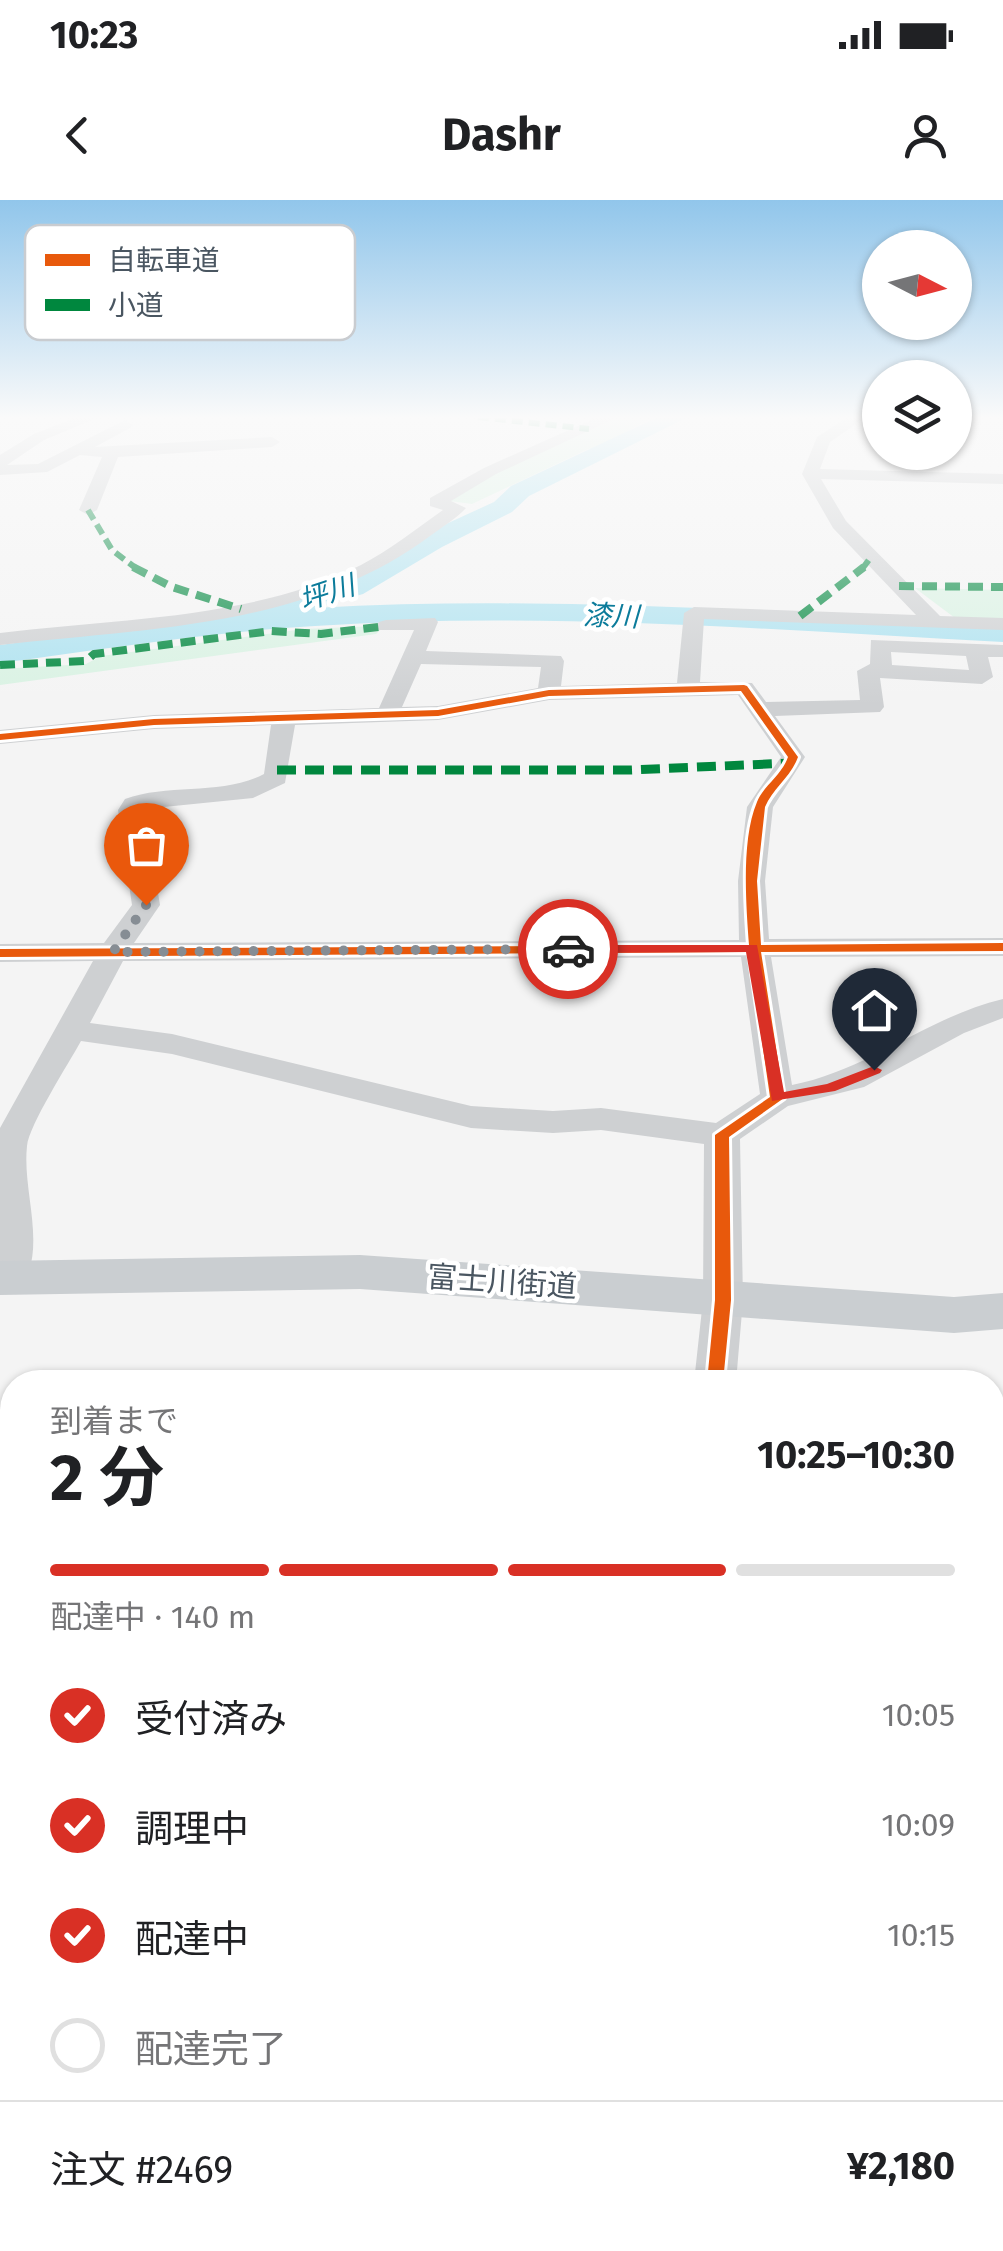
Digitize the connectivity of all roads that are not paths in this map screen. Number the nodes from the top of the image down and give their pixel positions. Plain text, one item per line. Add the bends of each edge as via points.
1 (450, 513) edge
2 (833, 513) edge
3 (934, 621) junction
4 (1003, 624) edge
5 (386, 626) dead end
6 (0, 640) edge
7 (1003, 652) edge
8 (413, 657) junction
9 (508, 660) junction
10 (455, 684) junction
11 (691, 690) junction
12 (549, 693) junction
13 (498, 700) junction
14 (759, 708) junction
15 (387, 716) junction
16 (284, 719) junction
17 (0, 737) edge
18 (1003, 947) edge
19 (752, 948) junction
20 (113, 952) junction
21 (0, 953) edge
22 (1003, 1008) edge
23 (72, 1030) junction
24 (777, 1098) junction
25 (8, 1128) edge
26 (722, 1135) junction
27 (4, 1278) edge
28 (724, 1300) junction
29 (1003, 1311) edge
30 (716, 1370) edge

1 - 6 street via 359,574 286,600
2 - 3 street
3 - 4 street
3 - 11 street via 694,613
5 - 8 street via 428,622
7 - 14 street via 879,644 882,672 868,672 872,707
8 - 10 street
8 - 15 street
9 - 10 street
9 - 12 street via 554,661
9 - 13 street
10 - 13 street
10 - 15 street
11 - 12 street
11 - 14 street via 744,688
12 - 13 street
14 - 19 street via 793,758 760,802 748,896
15 - 16 street
16 - 17 street via 154,722
16 - 20 street via 276,778 267,784 134,804 146,905
18 - 19 street
19 - 20 street
19 - 24 street
20 - 21 street
20 - 23 street
22 - 24 street via 970,1016 830,1088
23 - 25 street
23 - 26 street via 172,1044 471,1117 601,1119
24 - 26 street
25 - 27 street via 14,1244
26 - 28 street
27 - 28 main road, 富士川街道 via 360,1272
28 - 29 main road, 富士川街道 via 954,1315
28 - 30 street

